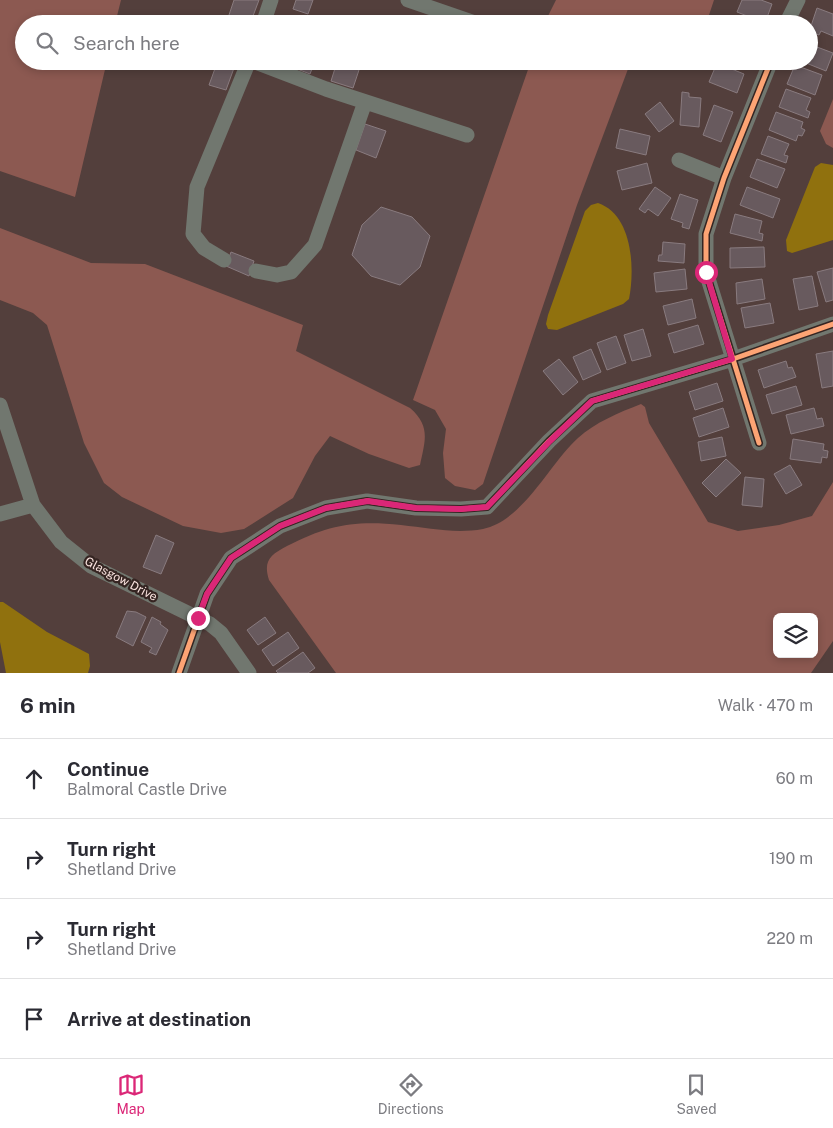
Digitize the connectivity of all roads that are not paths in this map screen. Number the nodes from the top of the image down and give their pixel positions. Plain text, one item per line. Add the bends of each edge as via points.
1 (271, 0) edge
2 (408, 0) edge
3 (798, 0) edge
4 (266, 15) edge
5 (452, 15) edge
6 (790, 15) edge
7 (244, 70) edge
8 (278, 70) edge
9 (767, 70) edge
10 (365, 102) junction
11 (467, 136) dead end
12 (679, 160) dead end
13 (724, 178) junction
14 (224, 260) dead end
15 (256, 271) dead end
16 (833, 324) edge
17 (732, 359) junction
18 (0, 405) edge
19 (759, 443) dead end
20 (33, 504) junction
21 (0, 514) edge
22 (198, 618) junction
23 (179, 673) edge
24 (250, 673) edge

1 - 4 street
2 - 5 street
3 - 6 street
7 - 14 street via 197,187 194,234 204,248
8 - 10 street
9 - 13 street
10 - 11 street
10 - 15 street via 315,246 291,272 277,275
12 - 13 street
13 - 17 street via 706,234 706,272
16 - 17 street
17 - 19 street
17 - 22 street via 592,401 487,507 416,508 368,501 326,508 280,526 231,558 207,594
18 - 20 street, Glasgow Drive
20 - 21 street
20 - 22 street, Glasgow Drive via 61,542 90,566
22 - 23 street
22 - 24 street, Glasgow Drive via 221,633

